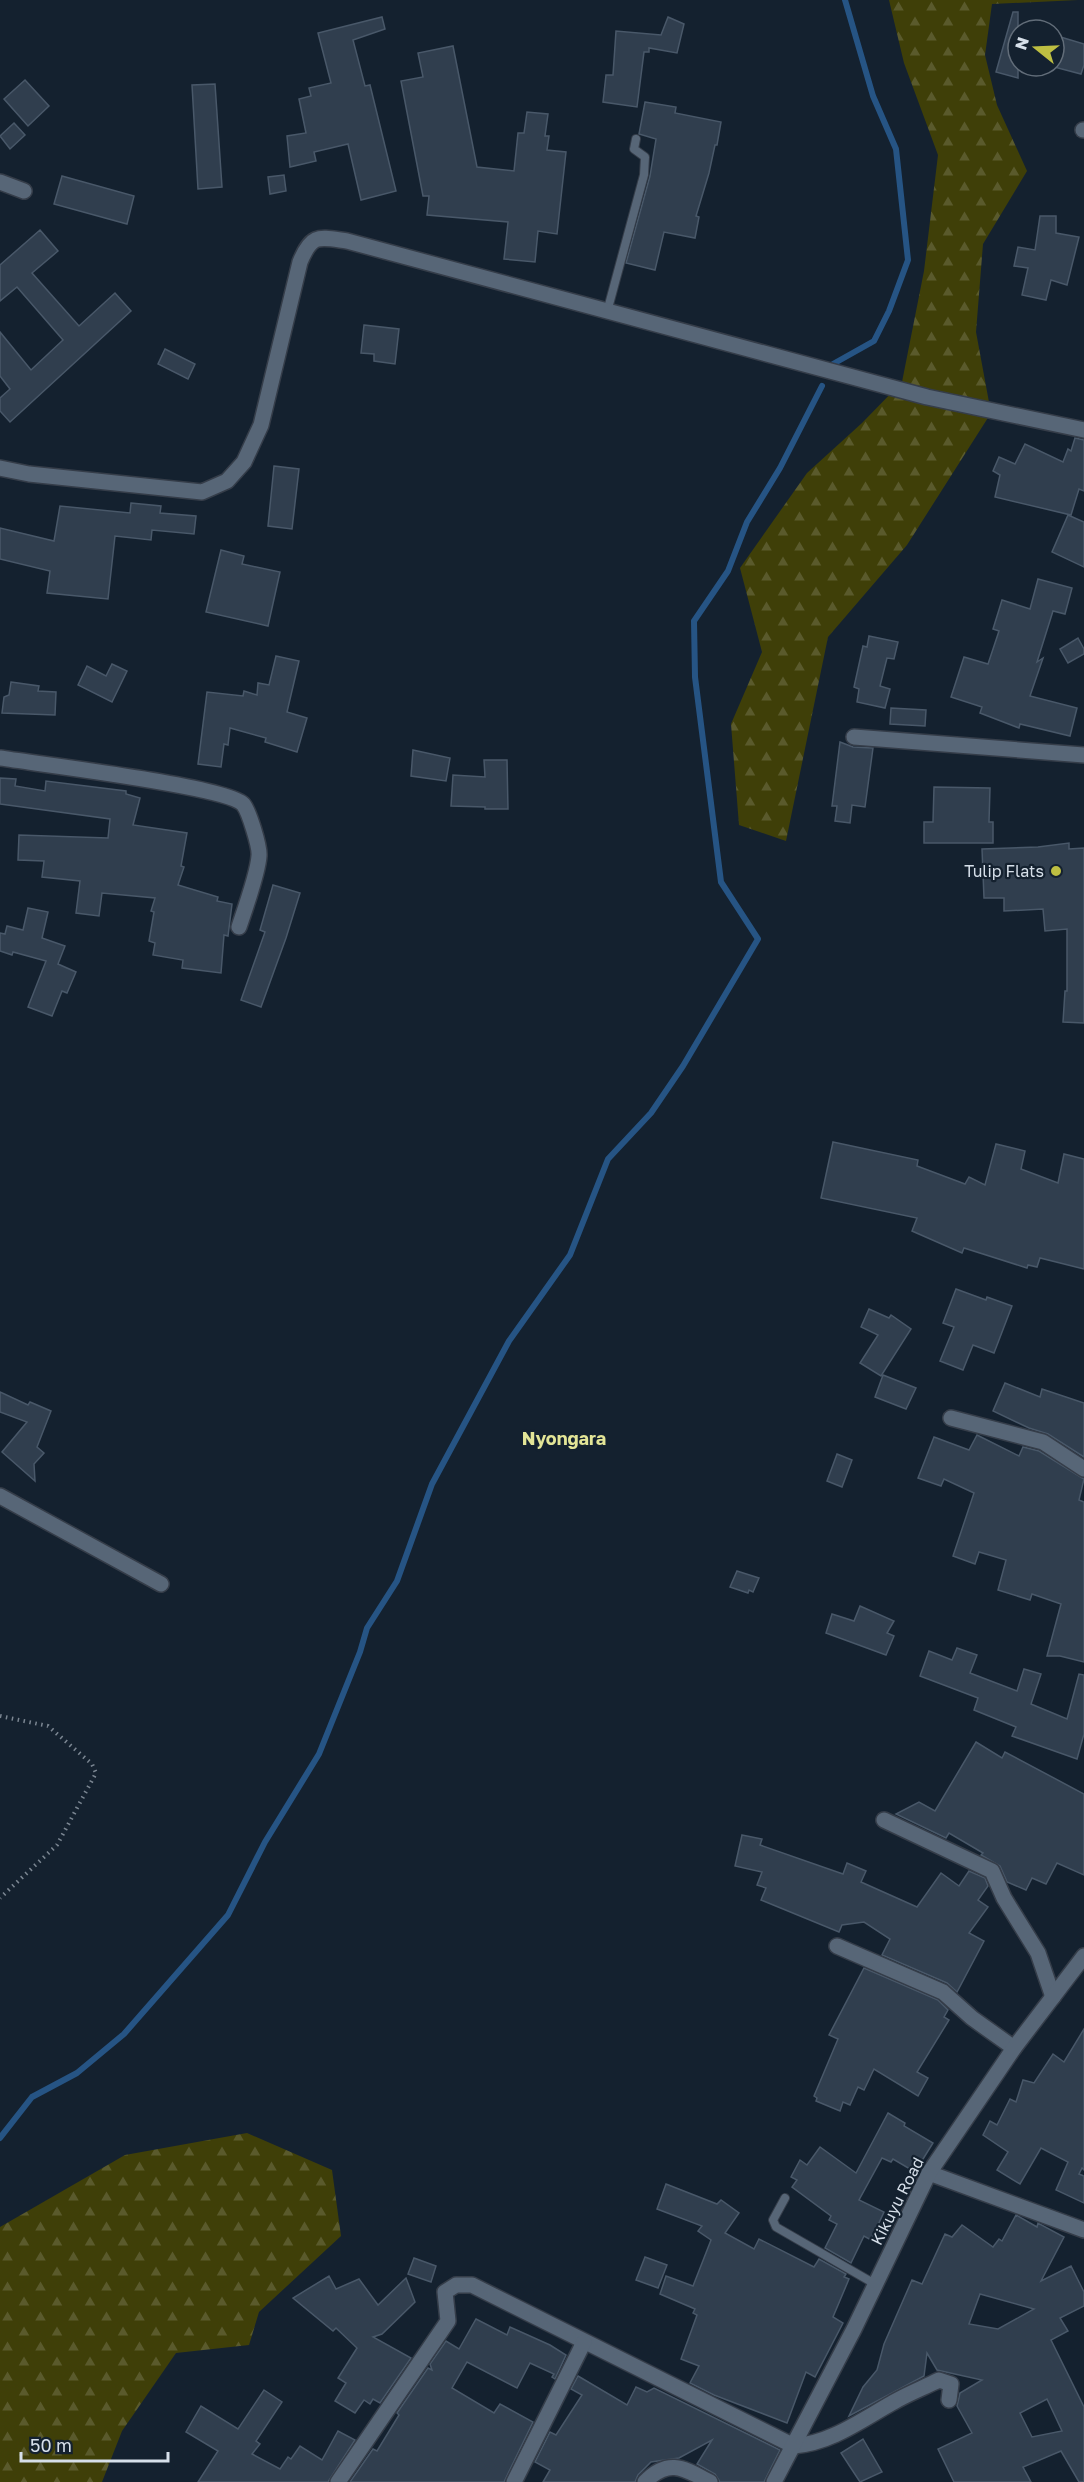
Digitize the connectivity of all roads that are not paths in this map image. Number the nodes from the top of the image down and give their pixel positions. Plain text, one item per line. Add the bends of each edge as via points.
1 (636, 139) dead end
2 (0, 182) edge
3 (24, 191) dead end
4 (607, 312) junction
5 (1084, 430) edge
6 (0, 468) edge
7 (854, 737) dead end
8 (1084, 755) edge
9 (0, 759) edge
10 (240, 927) dead end
11 (951, 1418) dead end
12 (1084, 1468) edge
13 (0, 1496) edge
14 (161, 1584) dead end
15 (884, 1820) dead end
16 (837, 1946) dead end
17 (1084, 1956) edge
18 (1053, 1997) junction
19 (1014, 2048) junction
20 (929, 2173) junction
21 (785, 2198) dead end
22 (1084, 2230) edge
23 (875, 2284) junction
24 (584, 2342) junction
25 (949, 2400) dead end
26 (794, 2446) junction
27 (338, 2482) edge
28 (514, 2482) edge
29 (645, 2482) edge
30 (710, 2482) edge
31 (774, 2482) edge

1 - 4 lane via 634,149 645,157 644,176
2 - 3 street
4 - 5 street via 927,397
4 - 6 street via 347,241 316,238 307,244 300,262 261,425 244,462 227,481 202,492
7 - 8 street
9 - 10 street via 192,787 243,804 260,855
11 - 12 street via 1043,1442
13 - 14 street
15 - 18 street via 992,1871 1038,1953
16 - 19 street via 943,1992
17 - 18 street, Kikuyu Road
18 - 19 street, Kikuyu Road
19 - 20 street, Kikuyu Road
20 - 22 street
20 - 23 street, Kikuyu Road
21 - 23 lane via 773,2220 776,2227
23 - 26 street, Kikuyu Road
24 - 26 street
24 - 27 street via 472,2285 456,2285 445,2292 448,2321
24 - 28 street
25 - 26 street via 951,2384 939,2380 834,2436
26 - 31 street, Kikuyu Road
29 - 30 street via 666,2467 681,2467

